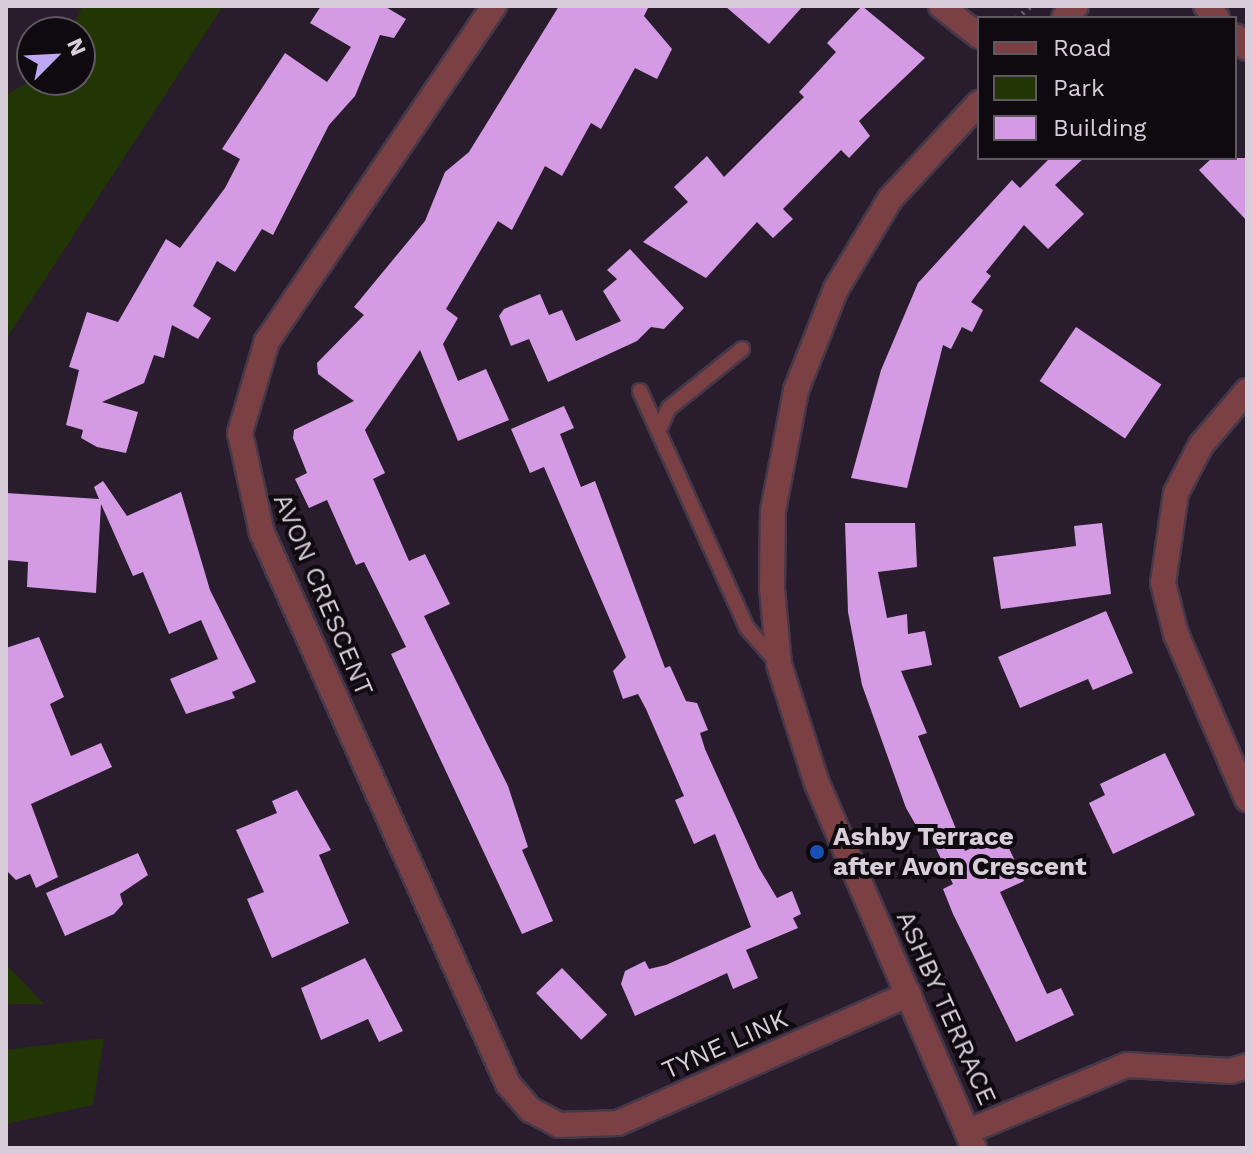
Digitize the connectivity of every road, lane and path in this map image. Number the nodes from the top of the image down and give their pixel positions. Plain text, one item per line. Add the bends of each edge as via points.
1 (494, 6) edge
2 (941, 6) edge
3 (977, 34) edge
4 (977, 105) edge
5 (742, 349) dead end
6 (640, 391) dead end
7 (1247, 391) edge
8 (659, 430) junction
9 (779, 664) junction
10 (1247, 799) edge
11 (909, 994) junction
12 (1247, 1066) edge
13 (559, 1125) joint
14 (972, 1140) edge

1 - 13 street, AVON CRESCENT via 267,341 240,433 262,533 508,1084 531,1110
2 - 3 street
4 - 9 street, ASHBY TERRACE via 890,199 836,289 796,390 773,511
5 - 8 lane via 669,408
6 - 8 lane
7 - 10 street via 1201,445 1176,493 1163,583 1176,634
8 - 9 lane via 747,628
9 - 11 street, ASHBY TERRACE via 817,784
11 - 13 street, TYNE LINK via 618,1123
11 - 14 street, ASHBY TERRACE
12 - 14 street via 1231,1071 1127,1065

